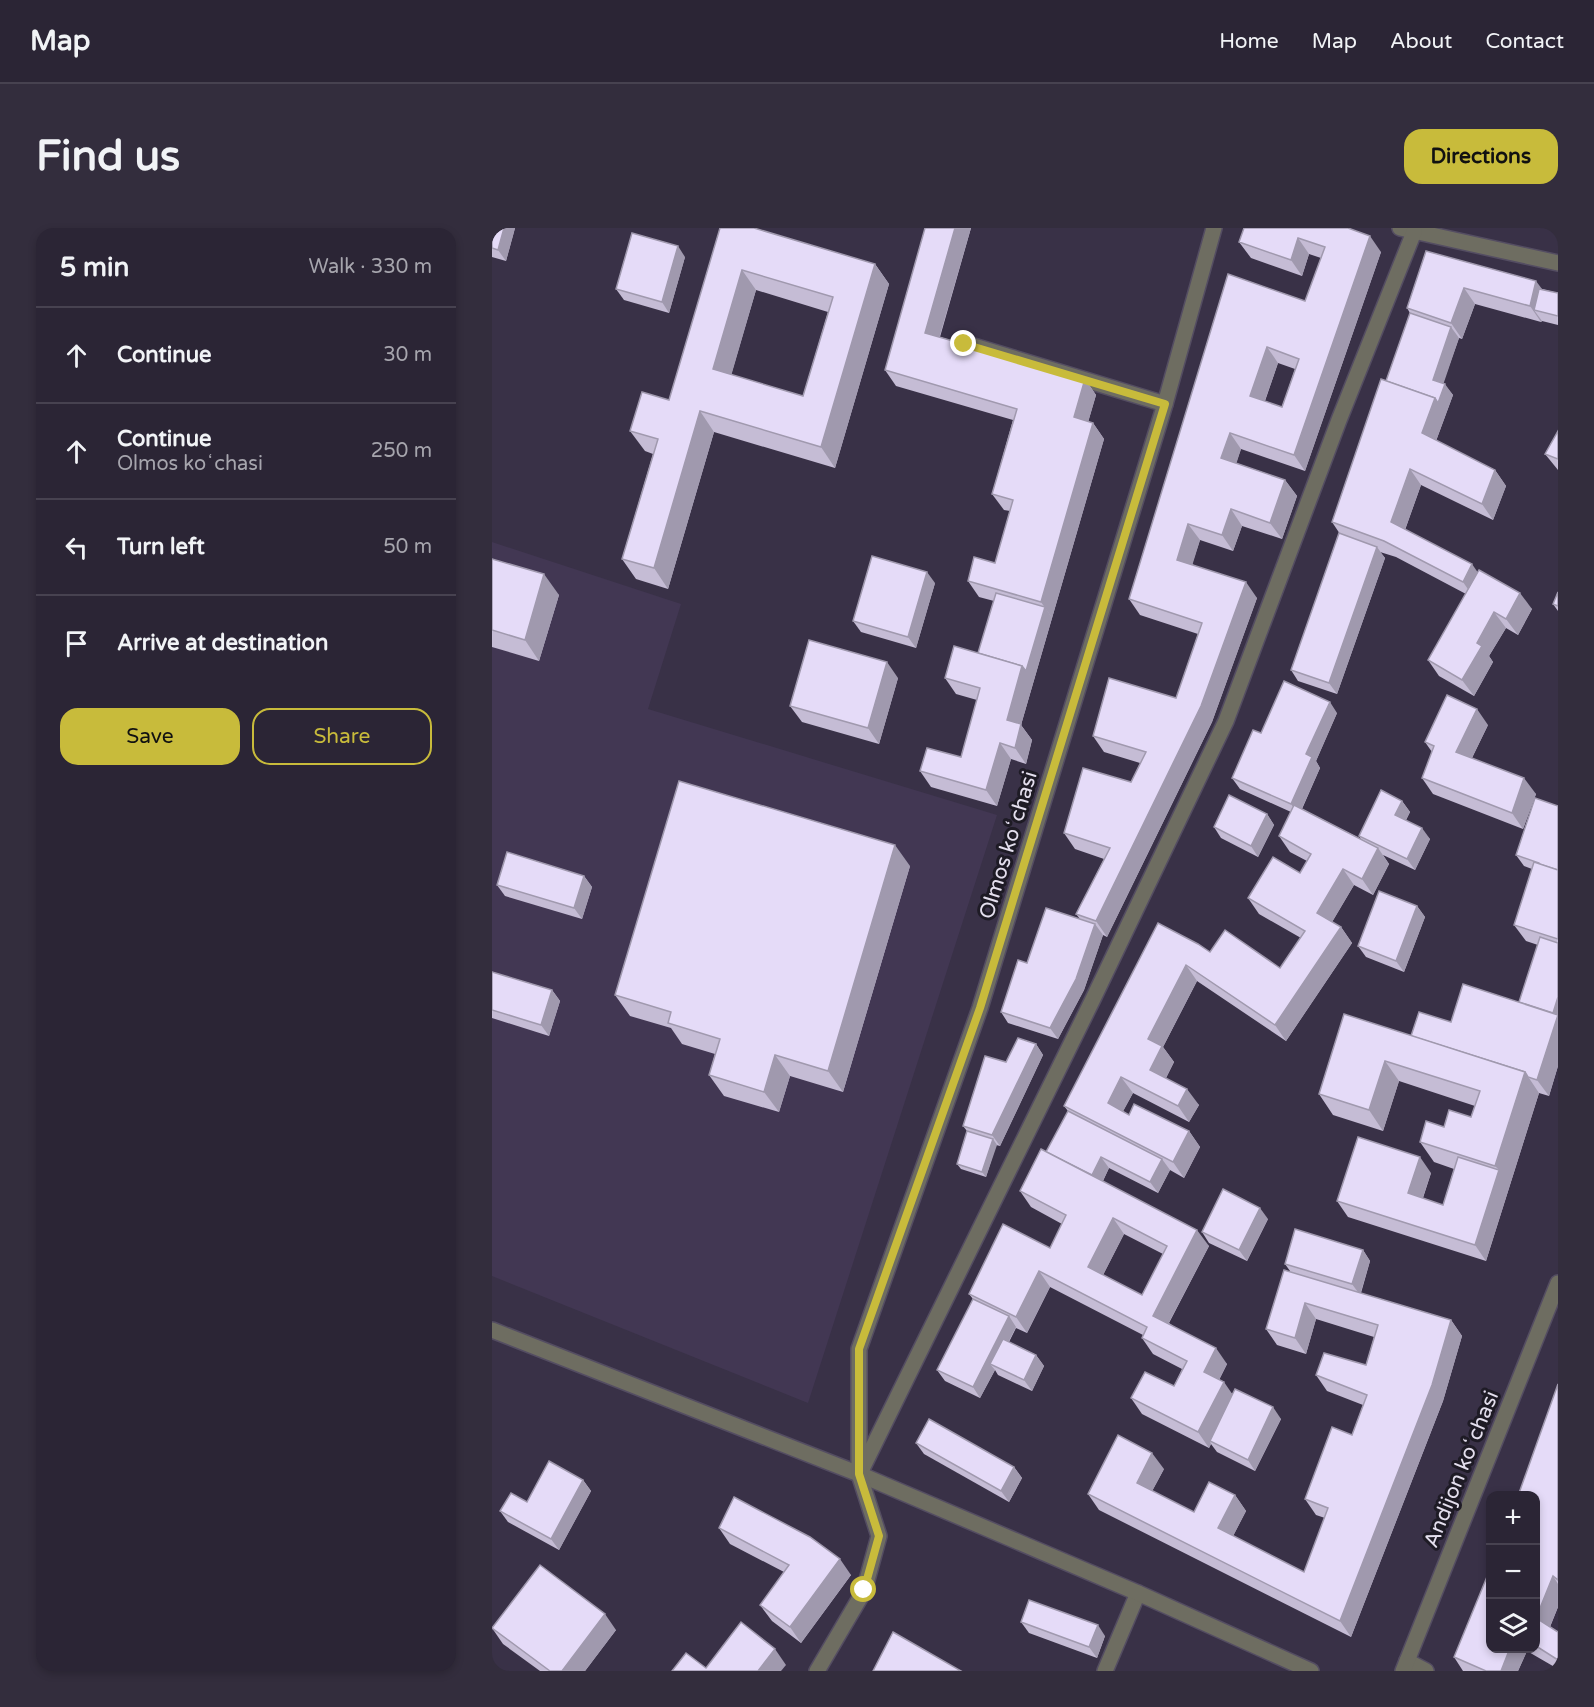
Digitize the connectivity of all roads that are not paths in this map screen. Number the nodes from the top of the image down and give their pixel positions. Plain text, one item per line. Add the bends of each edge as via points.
1 (1214, 228) edge
2 (1407, 230) edge
3 (1558, 263) edge
4 (964, 344) edge
5 (1165, 404) junction
6 (1558, 1283) edge
7 (492, 1330) edge
8 (859, 1474) junction
9 (1138, 1593) junction
10 (1405, 1666) edge
11 (817, 1671) edge
12 (1105, 1671) edge
13 (1311, 1671) edge
14 (1426, 1671) edge

1 - 5 street, Olmos koʻchasi
2 - 3 street
2 - 8 street via 1226,721
4 - 5 street
5 - 8 street, Olmos koʻchasi via 980,1008 859,1349
6 - 10 street, Andijon koʻchasi
7 - 8 street
8 - 9 street
8 - 11 street, Olmos koʻchasi via 879,1536 864,1590
9 - 12 street
9 - 13 street
10 - 14 street

